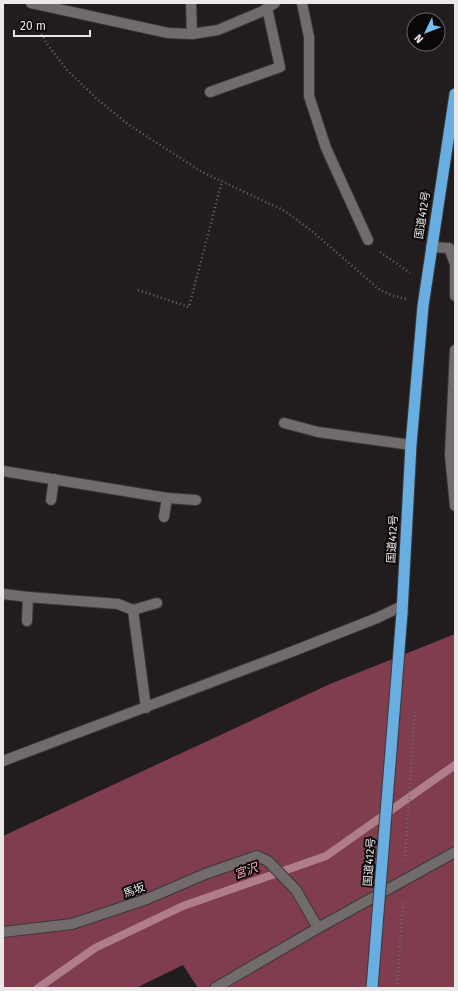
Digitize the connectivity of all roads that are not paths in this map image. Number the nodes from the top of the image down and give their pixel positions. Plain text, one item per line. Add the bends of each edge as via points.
1 (32, 3) edge
2 (191, 3) edge
3 (302, 3) edge
4 (271, 5) edge
5 (192, 34) junction
6 (210, 92) dead end
7 (455, 94) edge
8 (368, 240) road end
9 (431, 247) junction
10 (455, 296) edge
11 (455, 350) edge
12 (284, 423) dead end
13 (411, 445) junction
14 (3, 471) edge
15 (54, 479) junction
16 (167, 498) junction
17 (51, 500) dead end
18 (196, 500) dead end
19 (455, 506) edge
20 (164, 517) dead end
21 (3, 594) edge
22 (28, 598) junction
23 (157, 603) dead end
24 (402, 609) junction
25 (133, 610) junction
26 (27, 621) dead end
27 (146, 708) junction
28 (3, 761) edge
29 (455, 852) edge
30 (318, 928) junction
31 (3, 932) edge
32 (215, 988) edge
33 (372, 988) edge

1 - 5 street via 168,33
2 - 5 street
3 - 8 street via 309,37 309,96 326,148
4 - 5 street via 218,30
4 - 6 street via 280,67
7 - 9 highway, 国道412号
9 - 10 street via 449,248 454,264
9 - 13 highway, 国道412号 via 423,303
11 - 19 street via 450,455
12 - 13 street via 318,432
13 - 24 highway, 国道412号
14 - 15 street
15 - 16 street
15 - 17 street
16 - 18 street
16 - 20 street
21 - 22 street
22 - 25 street via 118,604
22 - 26 street
23 - 25 street
24 - 27 street
24 - 33 highway, 国道412号, bridge
25 - 27 street
27 - 28 street
29 - 30 street
30 - 31 street, 馬坂 via 296,890 268,861 257,856 205,874 147,899 72,924
30 - 32 street

